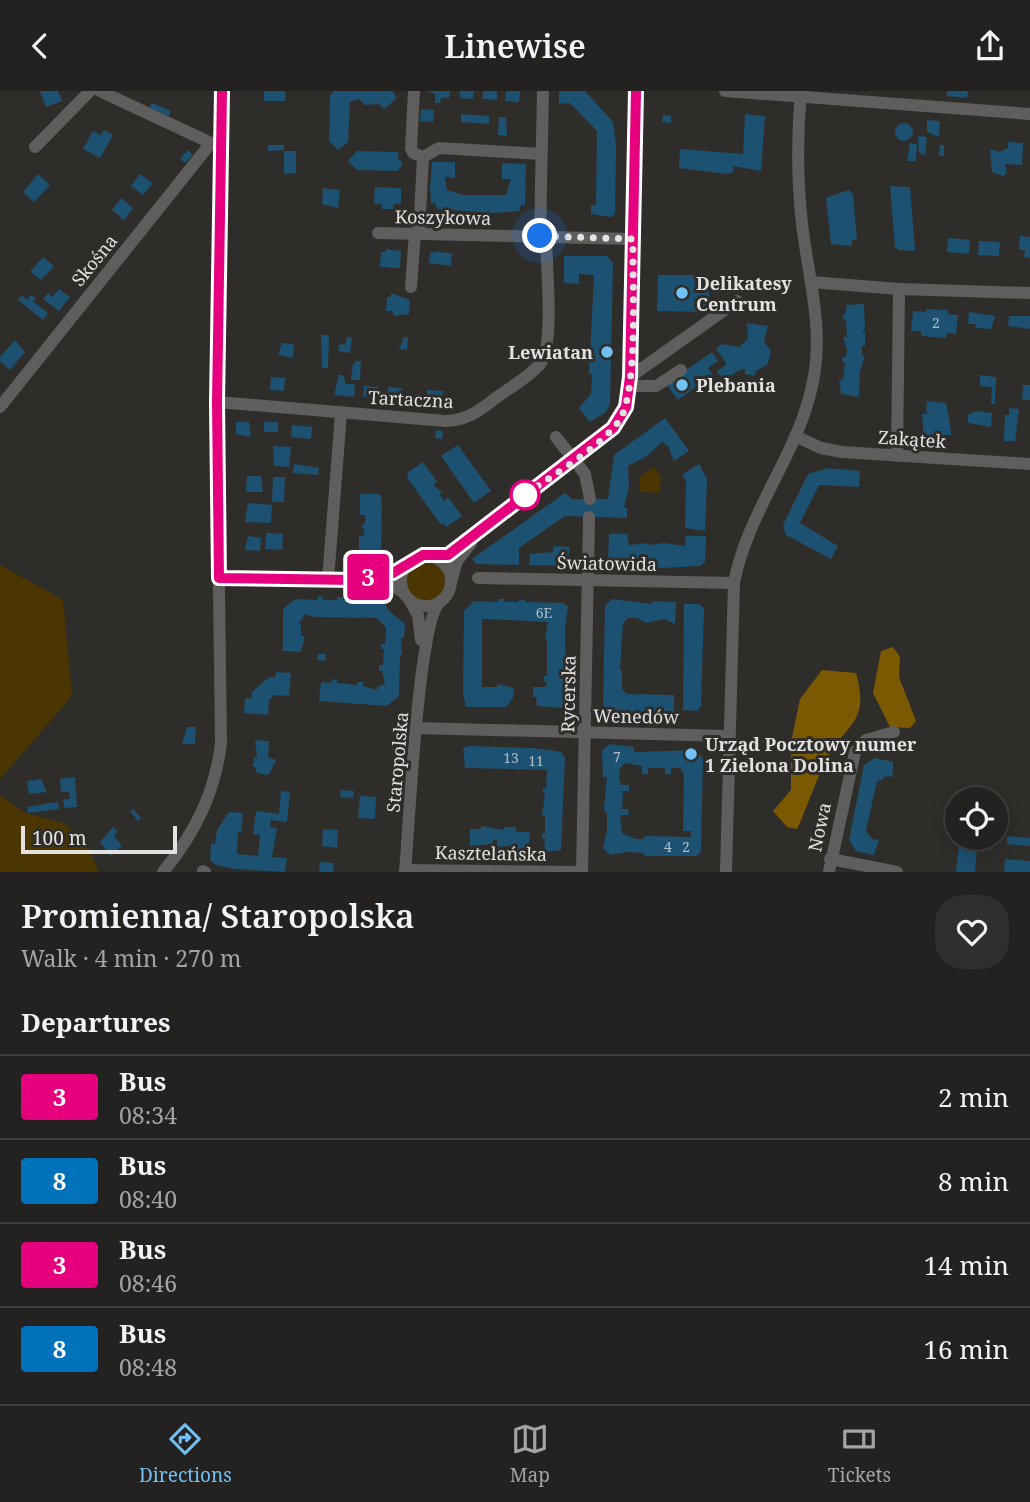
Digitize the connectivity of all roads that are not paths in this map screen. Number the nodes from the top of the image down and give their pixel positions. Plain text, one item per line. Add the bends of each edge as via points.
1 (90, 91) edge
2 (100, 91) edge
3 (222, 91) edge
4 (414, 91) edge
5 (543, 91) edge
6 (636, 91) edge
7 (725, 91) edge
8 (800, 94) edge
9 (1030, 114) edge
10 (216, 143) junction
11 (35, 147) dead end
12 (541, 154) junction
13 (423, 157) junction
14 (378, 233) dead end
15 (417, 233) junction
16 (543, 236) junction
17 (633, 239) junction
18 (811, 282) junction
19 (411, 288) dead end
20 (899, 289) junction
21 (1030, 293) edge
22 (737, 301) dead end
23 (681, 370) dead end
24 (630, 381) junction
25 (217, 402) junction
26 (0, 407) edge
27 (341, 412) junction
28 (795, 436) junction
29 (556, 437) dead end
30 (897, 456) junction
31 (574, 459) junction
32 (1030, 464) edge
33 (590, 499) dead end
34 (589, 517) dead end
35 (478, 531) junction
36 (433, 556) junction
37 (405, 567) junction
38 (219, 578) junction
39 (328, 579) junction
40 (478, 579) dead end
41 (354, 580) junction
42 (452, 580) junction
43 (587, 581) junction
44 (734, 583) junction
45 (407, 597) junction
46 (439, 603) junction
47 (423, 654) junction
48 (417, 728) junction
49 (585, 732) junction
50 (894, 732) dead end
51 (728, 736) junction
52 (829, 866) edge
53 (872, 869) edge
54 (405, 871) edge
55 (442, 871) edge
56 (163, 872) edge
57 (577, 872) edge
58 (582, 872) edge
59 (726, 872) edge
60 (897, 872) edge

1 - 11 street
2 - 10 street
3 - 10 street
4 - 13 street via 411,148
5 - 12 street, Tartaczna
6 - 17 street
7 - 8 street
8 - 9 street
8 - 18 street via 799,190
10 - 25 street
10 - 26 street, Skośna
12 - 13 street via 439,148
12 - 16 street, Tartaczna
13 - 15 street
14 - 15 street, Koszykowa
15 - 16 street, Koszykowa
15 - 19 street
16 - 17 street, Koszykowa
16 - 27 street, Tartaczna via 549,336 545,354 533,370 477,412 458,419
17 - 24 street
18 - 20 street
18 - 28 street via 817,357 810,399
20 - 21 street
20 - 30 street
22 - 24 street
23 - 24 street via 656,386
24 - 31 street via 626,407 617,423
25 - 27 street, Tartaczna
25 - 38 street
27 - 39 street
28 - 30 street, Zakątek via 830,451
28 - 44 street via 745,541
29 - 31 street
30 - 32 street, Zakątek
31 - 33 street via 585,474
31 - 35 street
34 - 43 street, Rycerska
35 - 36 street via 448,555
35 - 42 street via 457,561
36 - 37 street via 418,557
36 - 42 street via 447,565
37 - 41 street
37 - 45 street via 401,580
38 - 39 street
38 - 56 street via 222,706 218,762 200,818
39 - 41 street
40 - 43 street, Światowida
41 - 45 street via 390,583
42 - 46 street via 449,594
43 - 44 street, Światowida
43 - 49 street, Rycerska
44 - 51 street
45 - 46 street via 424,606
45 - 47 street, Staropolska via 418,615
46 - 47 street, Staropolska via 431,614
47 - 48 street, Staropolska
48 - 49 street, Wenedów
48 - 54 street, Staropolska
49 - 51 street, Wenedów
49 - 58 street, Rycerska
50 - 52 street, Nowa via 866,740 855,752
51 - 59 street
52 - 53 street
53 - 60 street
54 - 55 street, Kasztelańska
55 - 57 street, Kasztelańska

